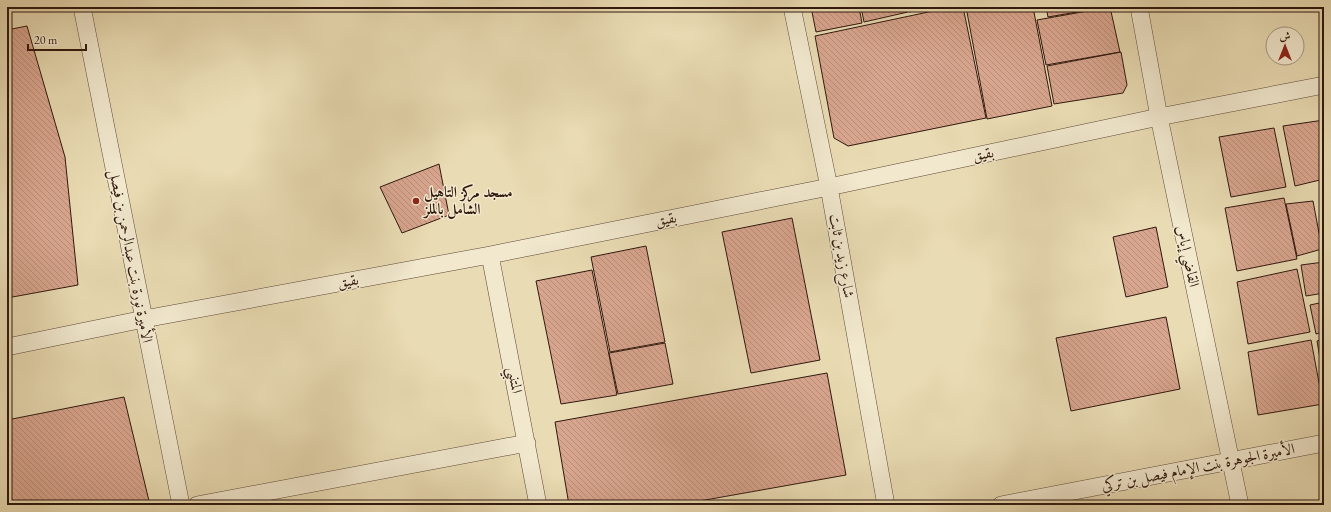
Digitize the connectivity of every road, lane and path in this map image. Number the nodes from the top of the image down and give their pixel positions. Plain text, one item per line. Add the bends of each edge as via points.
1 (82, 7) edge
2 (792, 7) edge
3 (1139, 7) edge
4 (1324, 85) edge
5 (1159, 117) junction
6 (829, 186) junction
7 (490, 254) junction
8 (144, 319) junction
9 (7, 347) edge
10 (527, 443) junction
11 (1324, 443) edge
12 (1231, 462) junction
13 (1058, 500) edge
14 (181, 505) edge
15 (197, 505) edge
16 (538, 505) edge
17 (886, 505) edge
18 (1001, 505) edge
19 (1240, 505) edge

1 - 8 street, الأميرة نورة بنت عبدالرحمن بن فيصل
2 - 6 street, شارع زيد بن ثابت
3 - 5 street, القاضي إياس
4 - 5 street, بقيق
5 - 6 street, بقيق
5 - 12 street, القاضي إياس
6 - 7 street, بقيق
6 - 17 street, شارع زيد بن ثابت
7 - 8 street, بقيق
7 - 10 street, المتنبي
8 - 9 street, بقيق
8 - 14 street, الأميرة نورة بنت عبدالرحمن بن فيصل
10 - 15 street
10 - 16 street, المتنبي
11 - 12 street, الأميرة الجوهرة بنت الإمام فيصل بن تركي
12 - 13 street, الأميرة الجوهرة بنت الإمام فيصل بن تركي
12 - 19 street, القاضي إياس
13 - 18 street, الأميرة الجوهرة بنت الإمام فيصل بن تركي

